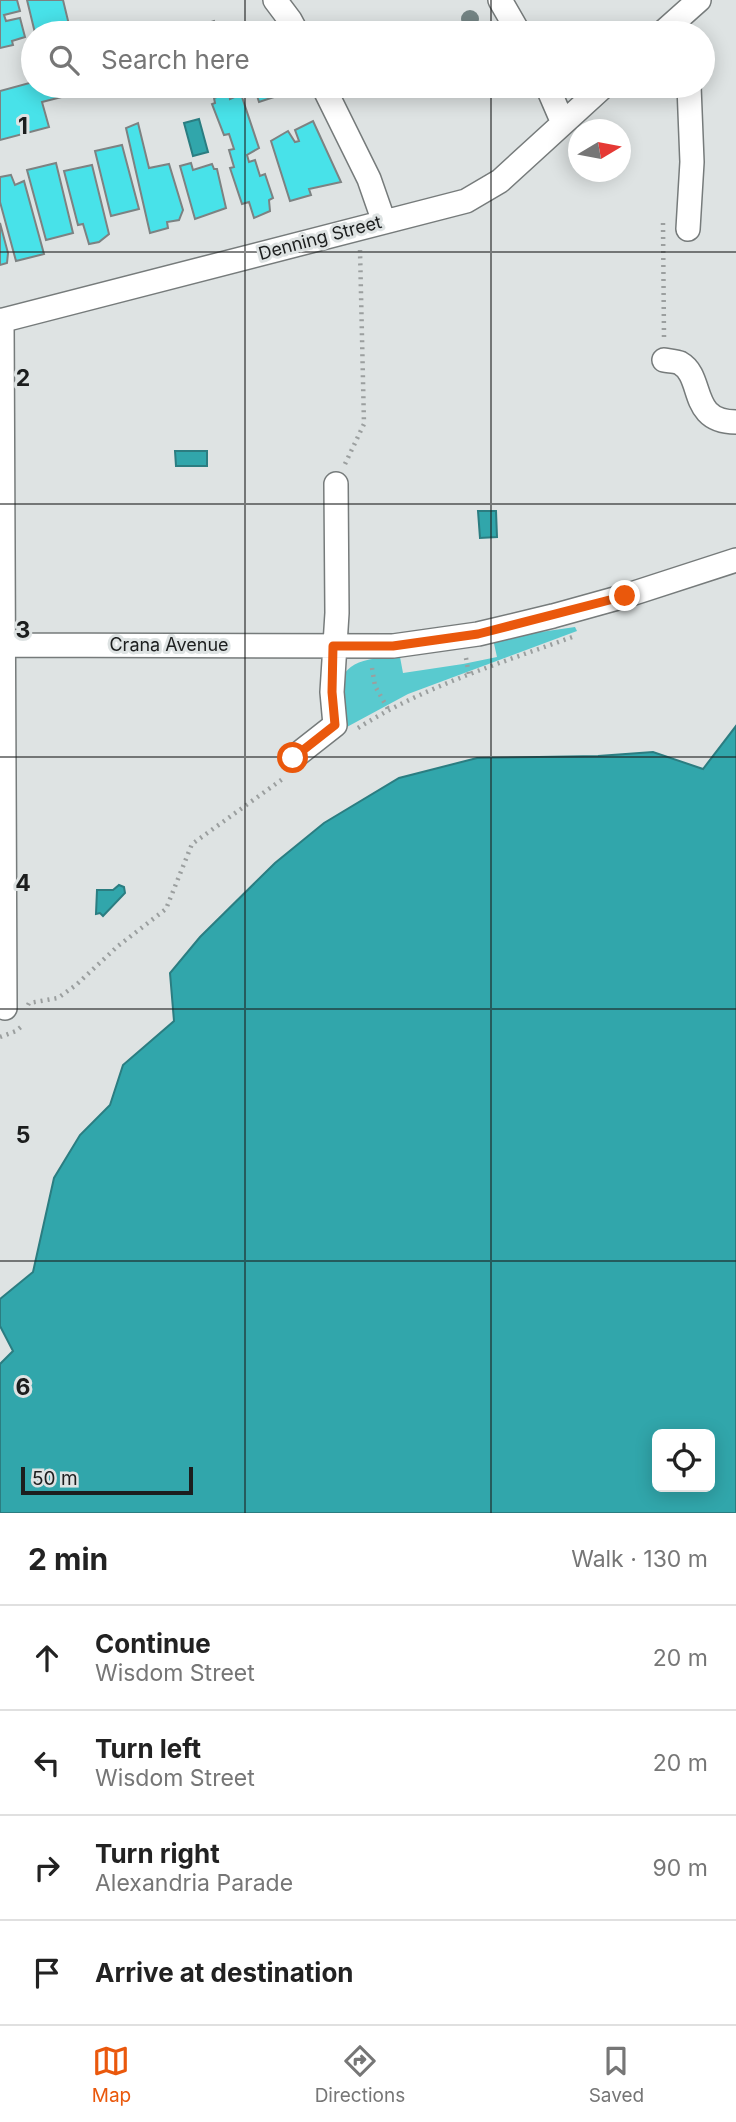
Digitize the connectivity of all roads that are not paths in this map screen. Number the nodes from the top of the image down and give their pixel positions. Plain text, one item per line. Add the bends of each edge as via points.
1 (275, 0) edge
2 (500, 0) edge
3 (699, 0) edge
4 (290, 21) edge
5 (513, 21) edge
6 (685, 21) edge
7 (329, 98) edge
8 (552, 98) edge
9 (591, 98) edge
10 (689, 98) edge
11 (563, 123) junction
12 (384, 222) junction
13 (688, 229) dead end
14 (1, 321) edge
15 (664, 359) road end
16 (733, 422) edge
17 (336, 484) road end
18 (736, 560) edge
19 (4, 645) junction
20 (333, 646) junction
21 (2, 709) edge
22 (292, 766) road end
23 (5, 1008) dead end

1 - 4 street
2 - 5 street
3 - 6 street
7 - 12 street via 369,179
8 - 11 street
9 - 11 street, Denning Street
10 - 13 street
11 - 12 street, Denning Street via 500,181 466,201
12 - 14 street, Denning Street
14 - 19 street
15 - 16 street via 681,363 705,410 722,422
17 - 20 street
18 - 20 street, Crana Avenue via 625,596 478,634 393,646
19 - 20 street, Crana Avenue
19 - 21 street
20 - 22 street via 335,725
21 - 23 street

